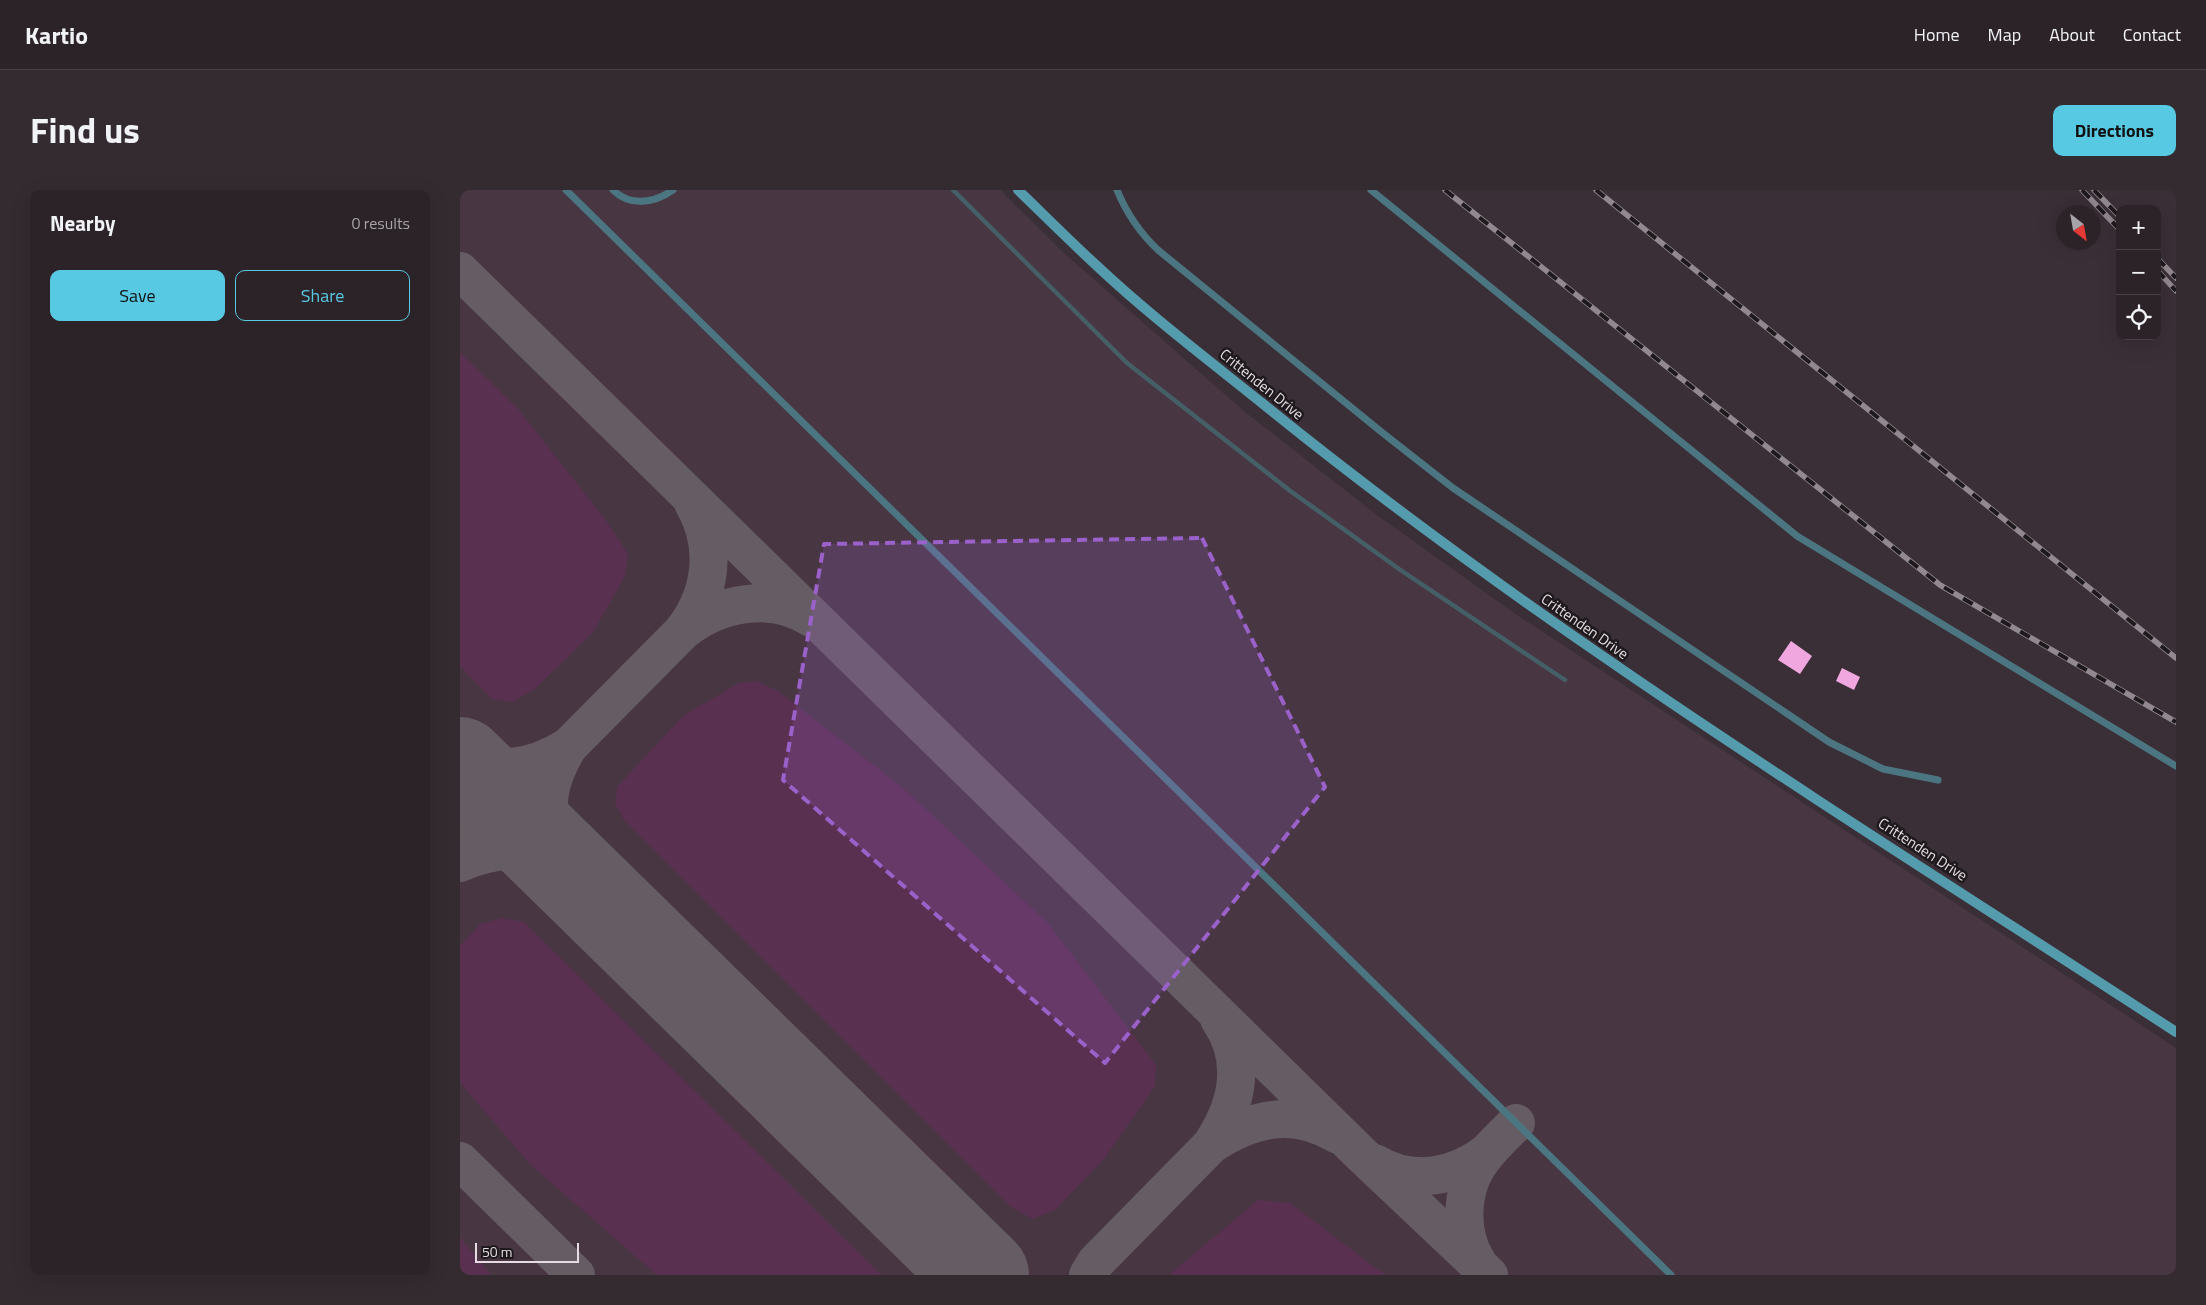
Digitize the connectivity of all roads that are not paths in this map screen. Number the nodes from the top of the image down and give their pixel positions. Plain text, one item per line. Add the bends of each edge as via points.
1 (566, 190) edge
2 (613, 190) edge
3 (673, 190) edge
4 (1018, 190) edge
5 (1117, 190) edge
6 (1371, 190) edge
7 (2176, 766) edge
8 (1938, 780) dead end
9 (2176, 1032) edge
10 (1672, 1275) edge

1 - 10 lane
2 - 3 lane via 632,201 647,201
4 - 9 street, Crittenden Drive via 1098,267 1192,346 1366,486 1541,614 1632,678
5 - 8 lane via 1133,220 1158,250 1453,488 1830,742 1883,768
6 - 7 lane via 1797,536

